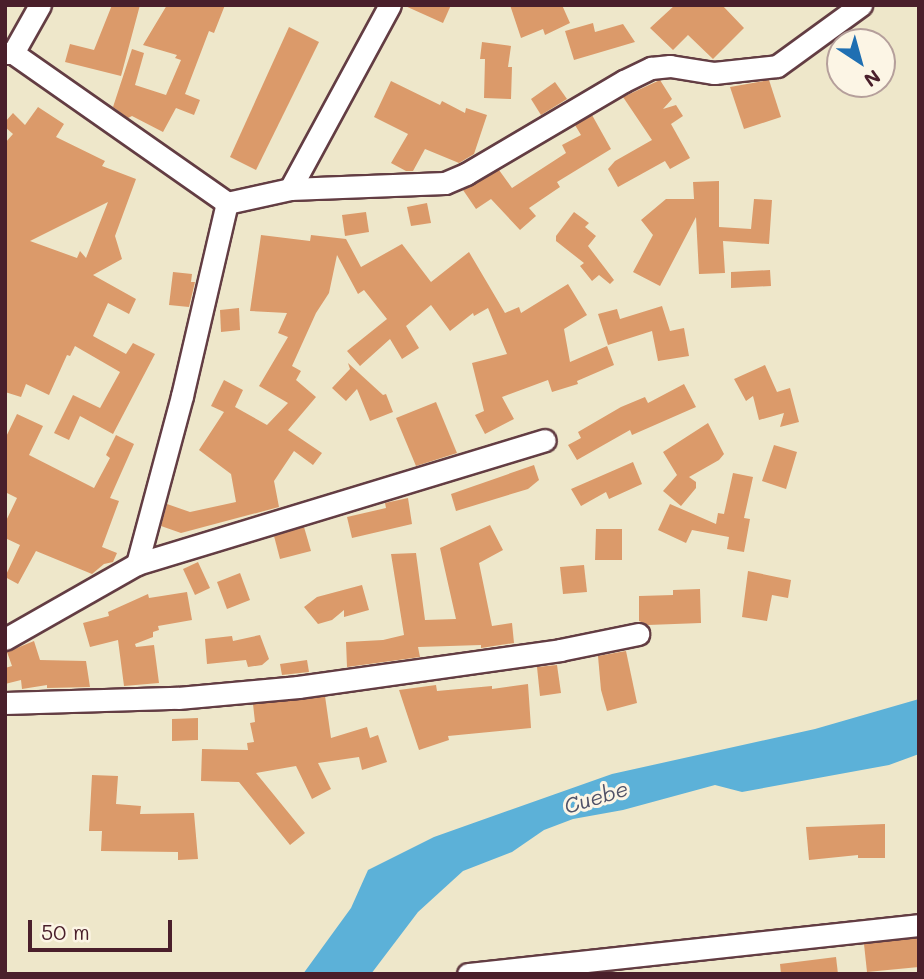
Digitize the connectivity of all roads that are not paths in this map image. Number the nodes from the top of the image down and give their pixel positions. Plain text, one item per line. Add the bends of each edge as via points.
1 (40, 5) edge
2 (390, 5) edge
3 (861, 5) edge
4 (9, 53) edge
5 (290, 188) junction
6 (227, 202) junction
7 (545, 440) dead end
8 (137, 564) junction
9 (638, 634) dead end
10 (5, 639) edge
11 (5, 703) edge
12 (919, 925) edge
13 (468, 974) edge

1 - 4 street
2 - 5 street
3 - 5 street via 777,66 714,73 651,68 445,183
4 - 6 street
5 - 6 street
6 - 8 street
7 - 8 street
8 - 10 street
9 - 11 street via 560,650 298,687 178,698
12 - 13 street

